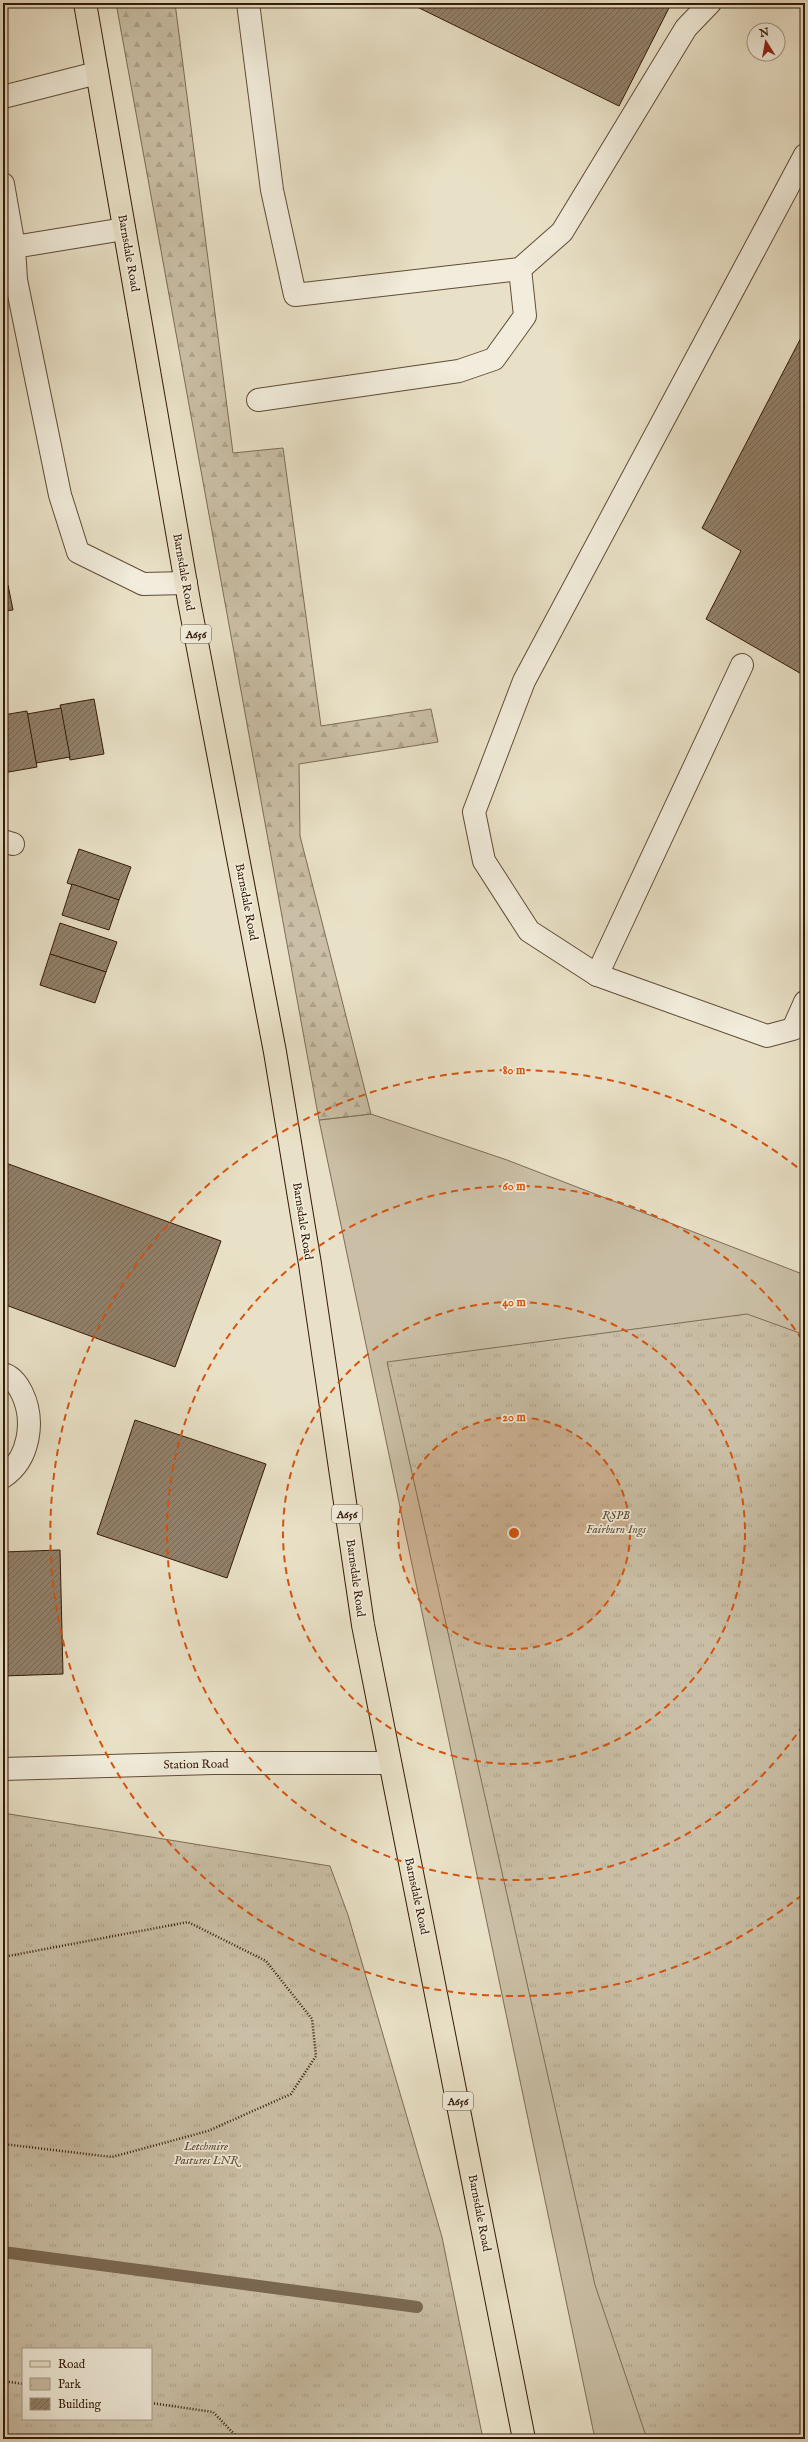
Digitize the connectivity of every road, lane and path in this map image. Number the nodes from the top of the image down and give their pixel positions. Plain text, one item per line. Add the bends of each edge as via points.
1 (85, 3) edge
2 (248, 3) edge
3 (710, 3) edge
4 (97, 73) junction
5 (3, 97) edge
6 (805, 154) edge
7 (3, 184) edge
8 (124, 229) junction
9 (14, 248) junction
10 (520, 269) junction
11 (258, 400) dead end
12 (186, 583) junction
13 (742, 665) dead end
14 (597, 975) junction
15 (805, 1002) edge
16 (3, 1374) edge
17 (3, 1477) edge
18 (389, 1763) junction
19 (3, 1769) edge
20 (3, 1957) edge
21 (3, 2144) edge
22 (3, 2381) edge
23 (22, 2384) edge
24 (152, 2403) edge
25 (239, 2439) edge
26 (524, 2439) edge

1 - 4 main road, Barnsdale Road / A656
2 - 10 street via 272,190 295,295
3 - 10 street via 686,28 562,232
4 - 5 street
4 - 8 main road, Barnsdale Road / A656
6 - 14 street via 524,681 474,812 484,861 529,931
7 - 9 street
8 - 9 street
8 - 12 main road, Barnsdale Road / A656
9 - 12 street via 16,280 44,420 60,496 78,552 143,584
10 - 11 street via 525,316 494,359 459,371
12 - 18 main road, Barnsdale Road / A656 via 275,1052 310,1264 363,1625
13 - 14 street
14 - 15 street via 767,1036 793,1029
16 - 17 street via 9,1375 19,1388 26,1402 29,1417 29,1433 25,1448 18,1462
18 - 19 street, Station Road via 213,1763
18 - 26 main road, Barnsdale Road / A656
20 - 21 path via 188,1922 266,1961 312,2019 316,2056 291,2094 208,2131 112,2157
22 - 23 path
24 - 25 path via 213,2412

